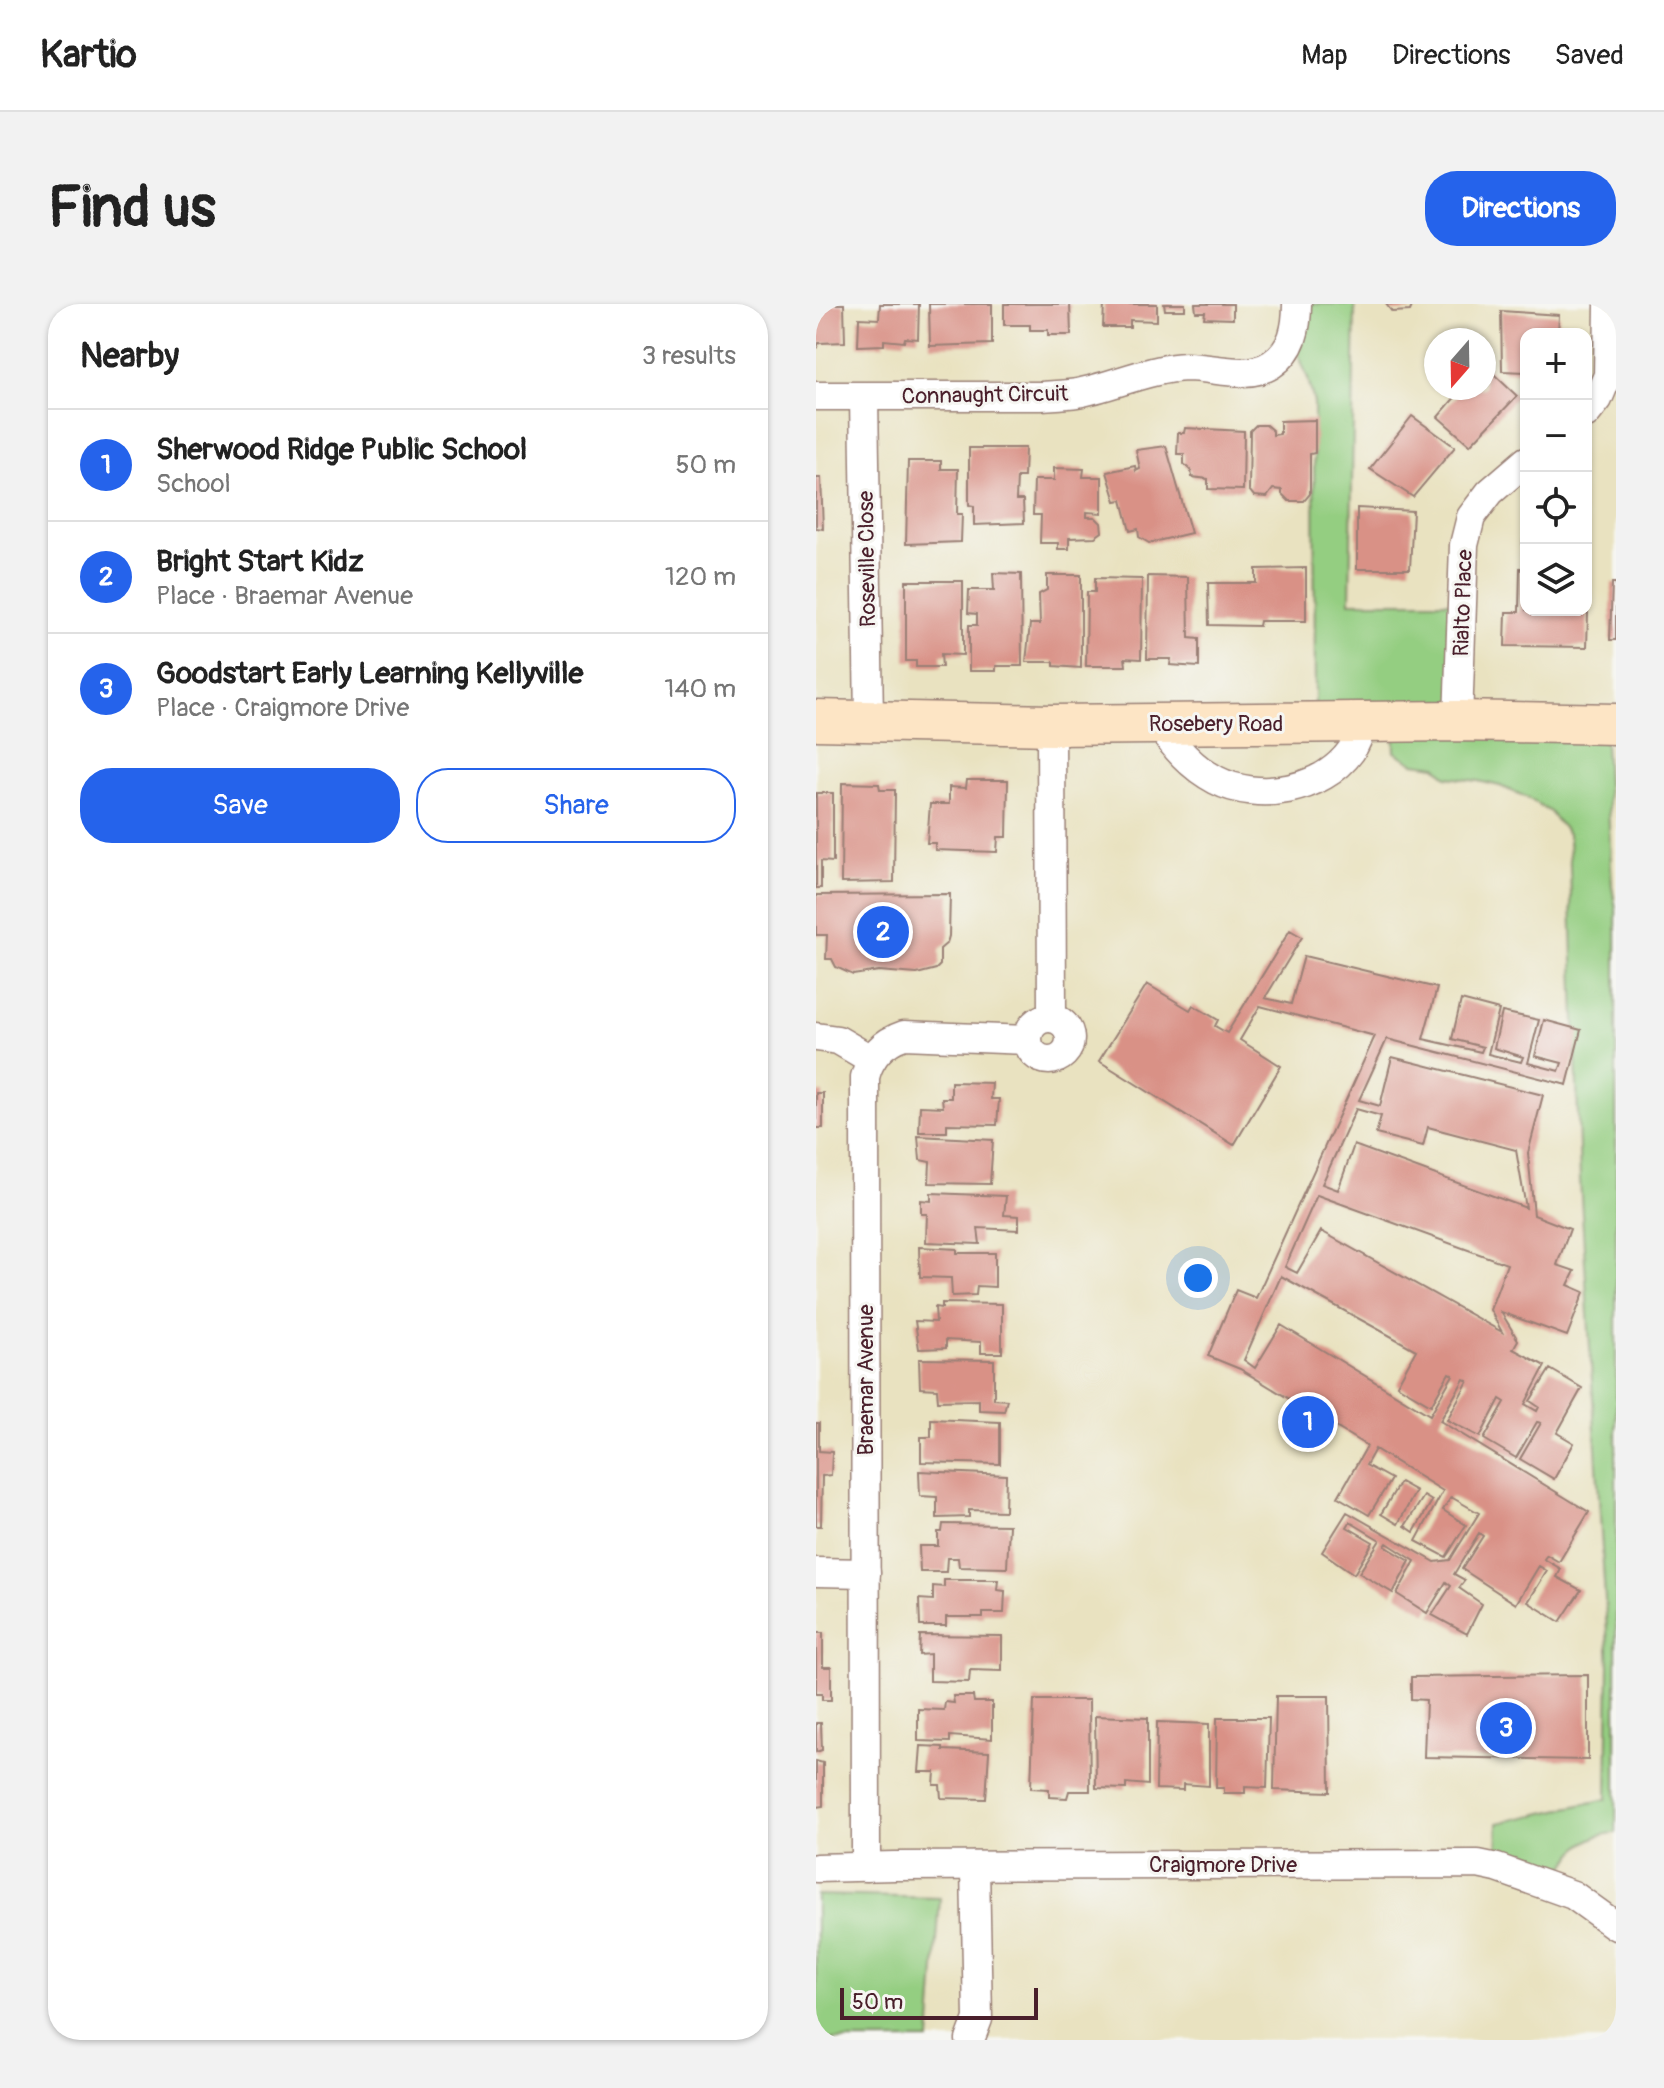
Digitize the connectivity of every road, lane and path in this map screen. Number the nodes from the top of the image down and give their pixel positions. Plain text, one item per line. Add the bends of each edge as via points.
1 (1297, 304) edge
2 (1609, 304) edge
3 (816, 396) edge
4 (864, 397) junction
5 (1592, 406) edge
6 (1520, 466) edge
7 (816, 720) edge
8 (869, 720) junction
9 (1458, 721) junction
10 (1363, 723) junction
11 (1159, 724) junction
12 (1616, 724) edge
13 (1051, 725) junction
14 (1052, 1018) junction
15 (816, 1037) edge
16 (1027, 1040) junction
17 (872, 1060) junction
18 (816, 1572) edge
19 (866, 1573) junction
20 (975, 1866) junction
21 (866, 1867) junction
22 (816, 1868) edge
23 (1616, 1926) edge
24 (970, 2040) edge

1 - 4 street, Connaught Circuit via 1293,340 1274,364 1260,371 1186,367 1076,393 1040,396
2 - 5 street via 1608,375
3 - 4 street, Connaught Circuit
4 - 8 street, Roseville Close
6 - 9 street, Rialto Place via 1471,517 1464,545
7 - 8 street, Rosebery Road
8 - 13 street, Rosebery Road
9 - 10 street, Rosebery Road
9 - 12 street, Rosebery Road
10 - 11 street, Rosebery Road
10 - 11 street via 1350,752 1330,770 1299,786 1268,791 1235,787 1203,773
11 - 13 street, Rosebery Road
13 - 14 street
14 - 16 street via 1032,1026
14 - 16 street via 1068,1030 1070,1044 1063,1056 1043,1060 1032,1053
15 - 17 street via 838,1040
16 - 17 street via 904,1035 884,1045
17 - 19 street, Braemar Avenue via 865,1086
18 - 19 street
19 - 21 street, Braemar Avenue
20 - 21 street, Craigmore Drive
20 - 23 street, Craigmore Drive via 1478,1864 1573,1895
20 - 24 street via 978,2019
21 - 22 street, Craigmore Drive

